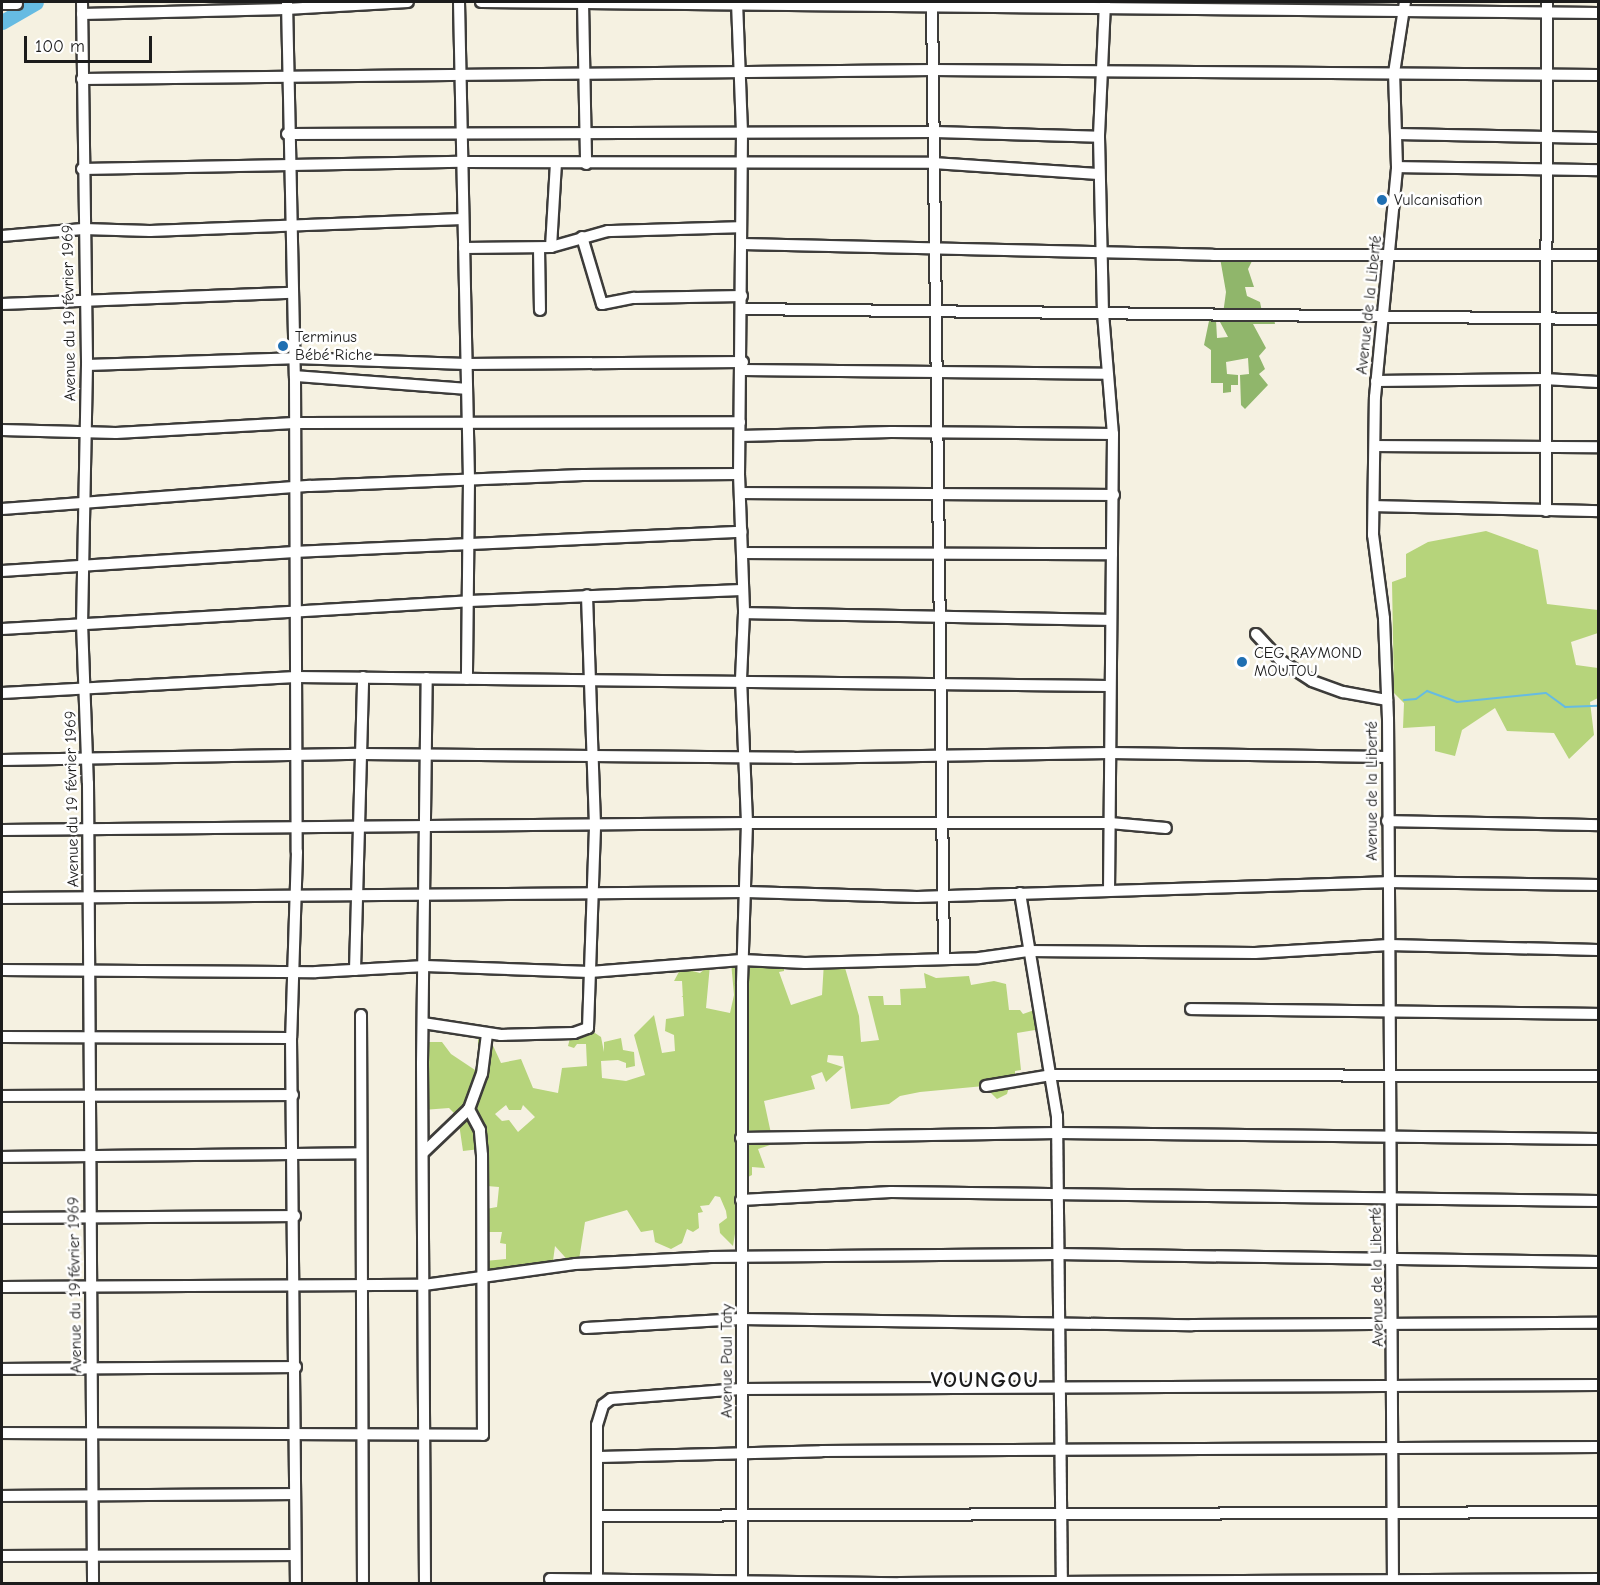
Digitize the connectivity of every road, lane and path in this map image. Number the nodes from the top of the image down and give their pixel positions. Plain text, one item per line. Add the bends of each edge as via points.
1 (82, 2) edge
2 (408, 2) edge
3 (459, 2) edge
4 (481, 2) edge
5 (583, 3) edge
6 (2, 4) edge
7 (17, 4) dead end
8 (737, 4) edge
9 (932, 4) edge
10 (286, 5) edge
11 (1105, 5) edge
12 (1405, 6) edge
13 (1547, 6) edge
14 (1599, 12) edge
15 (82, 14) junction
16 (933, 70) junction
17 (1101, 70) junction
18 (740, 71) junction
19 (460, 73) junction
20 (1394, 73) junction
21 (1550, 73) junction
22 (287, 74) junction
23 (585, 74) junction
24 (1599, 75) edge
25 (82, 79) junction
26 (742, 132) junction
27 (935, 132) junction
28 (287, 134) junction
29 (586, 134) junction
30 (1396, 134) junction
31 (460, 135) junction
32 (1099, 137) junction
33 (1545, 137) junction
34 (1599, 138) edge
35 (461, 162) junction
36 (741, 163) junction
37 (933, 163) junction
38 (556, 164) junction
39 (586, 164) junction
40 (288, 166) junction
41 (1397, 167) junction
42 (82, 169) junction
43 (1544, 169) junction
44 (1599, 170) edge
45 (1099, 174) junction
46 (464, 219) junction
47 (292, 227) junction
48 (741, 227) junction
49 (83, 229) junction
50 (2, 236) edge
51 (582, 237) junction
52 (742, 244) junction
53 (551, 247) junction
54 (464, 248) junction
55 (539, 248) junction
56 (937, 250) junction
57 (1102, 252) junction
58 (1545, 255) junction
59 (1599, 255) edge
60 (1388, 256) junction
61 (292, 293) junction
62 (742, 296) junction
63 (86, 299) junction
64 (2, 304) edge
65 (742, 309) junction
66 (540, 310) dead end
67 (936, 310) junction
68 (1103, 313) junction
69 (1545, 317) junction
70 (1599, 319) edge
71 (1382, 320) junction
72 (294, 358) junction
73 (466, 364) junction
74 (87, 365) junction
75 (743, 366) junction
76 (938, 373) junction
77 (1107, 374) junction
78 (295, 376) junction
79 (1544, 379) junction
80 (1376, 381) junction
81 (1599, 382) edge
82 (467, 389) junction
83 (740, 422) junction
84 (294, 423) junction
85 (467, 423) junction
86 (2, 430) edge
87 (86, 432) junction
88 (938, 434) junction
89 (1113, 434) junction
90 (740, 436) junction
91 (1374, 446) junction
92 (1599, 447) edge
93 (1547, 448) junction
94 (739, 474) junction
95 (469, 480) junction
96 (293, 488) junction
97 (740, 493) junction
98 (938, 494) junction
99 (1114, 495) junction
100 (83, 504) junction
101 (1375, 506) junction
102 (2, 509) edge
103 (1546, 511) junction
104 (1599, 511) edge
105 (742, 532) junction
106 (468, 544) junction
107 (293, 552) junction
108 (743, 553) junction
109 (938, 554) junction
110 (1112, 554) junction
111 (82, 567) junction
112 (2, 571) edge
113 (743, 590) junction
114 (587, 595) junction
115 (468, 601) junction
116 (295, 612) junction
117 (744, 613) junction
118 (941, 617) junction
119 (1110, 620) junction
120 (82, 623) junction
121 (2, 629) edge
122 (1256, 634) dead end
123 (296, 677) junction
124 (363, 677) junction
125 (427, 678) junction
126 (467, 679) junction
127 (741, 679) junction
128 (591, 681) junction
129 (940, 684) junction
130 (1109, 686) junction
131 (84, 687) junction
132 (2, 693) edge
133 (1387, 700) junction
134 (1110, 753) junction
135 (361, 754) junction
136 (592, 754) junction
137 (940, 754) junction
138 (295, 756) junction
139 (423, 756) junction
140 (745, 756) junction
141 (88, 757) junction
142 (1388, 757) junction
143 (2, 760) edge
144 (1386, 821) junction
145 (747, 823) junction
146 (1110, 823) junction
147 (296, 824) junction
148 (361, 824) junction
149 (425, 825) junction
150 (595, 825) junction
151 (1599, 825) edge
152 (88, 826) junction
153 (941, 826) junction
154 (1167, 828) dead end
155 (2, 830) edge
156 (1386, 882) junction
157 (1599, 885) edge
158 (1110, 890) junction
159 (746, 892) junction
160 (594, 893) junction
161 (358, 894) junction
162 (1020, 894) junction
163 (293, 895) junction
164 (425, 895) junction
165 (942, 896) junction
166 (89, 897) junction
167 (2, 898) edge
168 (1389, 945) junction
169 (1599, 950) edge
170 (1028, 951) junction
171 (944, 958) junction
172 (742, 960) junction
173 (425, 966) junction
174 (2, 970) edge
175 (89, 970) junction
176 (355, 970) junction
177 (292, 971) junction
178 (590, 972) junction
179 (1191, 1009) dead end
180 (1390, 1012) junction
181 (1599, 1014) edge
182 (361, 1015) dead end
183 (423, 1023) junction
184 (487, 1034) junction
185 (90, 1035) junction
186 (2, 1037) edge
187 (291, 1038) junction
188 (1391, 1074) junction
189 (1052, 1075) junction
190 (1599, 1076) edge
191 (986, 1086) dead end
192 (89, 1094) junction
193 (293, 1095) junction
194 (2, 1096) edge
195 (469, 1109) junction
196 (1058, 1133) junction
197 (1392, 1137) junction
198 (741, 1138) junction
199 (1599, 1139) edge
200 (424, 1152) junction
201 (361, 1153) junction
202 (294, 1155) junction
203 (89, 1156) junction
204 (2, 1157) edge
205 (1057, 1195) junction
206 (1391, 1196) junction
207 (741, 1200) junction
208 (1599, 1200) edge
209 (296, 1216) junction
210 (2, 1218) edge
211 (90, 1219) junction
212 (1056, 1254) junction
213 (742, 1259) junction
214 (1392, 1260) junction
215 (1599, 1262) edge
216 (485, 1278) junction
217 (294, 1284) junction
218 (364, 1285) junction
219 (424, 1286) junction
220 (2, 1287) edge
221 (92, 1287) junction
222 (741, 1319) junction
223 (1057, 1323) junction
224 (1599, 1323) edge
225 (1392, 1325) junction
226 (586, 1328) dead end
227 (296, 1367) junction
228 (2, 1370) edge
229 (91, 1370) junction
230 (1599, 1385) edge
231 (1060, 1388) junction
232 (1392, 1388) junction
233 (741, 1389) junction
234 (362, 1432) junction
235 (2, 1433) edge
236 (293, 1433) junction
237 (424, 1433) junction
238 (93, 1434) junction
239 (1393, 1447) junction
240 (1599, 1447) edge
241 (1060, 1451) junction
242 (742, 1454) junction
243 (599, 1456) junction
244 (294, 1494) junction
245 (2, 1496) edge
246 (92, 1496) junction
247 (1394, 1511) junction
248 (1599, 1512) edge
249 (742, 1514) junction
250 (598, 1516) junction
251 (1061, 1516) junction
252 (93, 1555) junction
253 (295, 1555) junction
254 (2, 1556) edge
255 (550, 1579) dead end
256 (1599, 1579) edge
257 (597, 1581) edge
258 (1393, 1581) edge
259 (742, 1582) edge
260 (1062, 1583) edge
261 (93, 1584) edge
262 (296, 1584) edge
263 (363, 1584) edge
264 (425, 1584) edge

1 - 15 street, Avenue du 19 février 1969
2 - 10 street
3 - 19 street
4 - 5 street
5 - 8 street
5 - 23 street
6 - 7 street
8 - 9 street
8 - 18 street, Avenue Paul Taty
9 - 11 street
9 - 16 street
10 - 15 street
10 - 22 street
11 - 12 street
11 - 17 street
12 - 13 street
12 - 20 street, Avenue de la Liberté
13 - 14 street
13 - 21 street via 1545,42
15 - 25 street, Avenue du 19 février 1969
16 - 17 street
16 - 18 street
16 - 27 street
17 - 20 street
17 - 32 street
18 - 23 street
18 - 26 street, Avenue Paul Taty
19 - 22 street
19 - 23 street
19 - 31 street
20 - 21 street
20 - 30 street, Avenue de la Liberté
21 - 24 street
21 - 33 street
22 - 25 street
22 - 28 street
23 - 29 street
25 - 42 street, Avenue du 19 février 1969
26 - 27 street
26 - 29 street
26 - 36 street, Avenue Paul Taty
27 - 32 street
27 - 37 street
28 - 31 street
28 - 40 street
29 - 31 street
29 - 39 street
30 - 33 street
30 - 41 street, Avenue de la Liberté
31 - 35 street
32 - 45 street
33 - 34 street
33 - 43 street
35 - 38 street
35 - 40 street
35 - 46 street
36 - 37 street
36 - 39 street
36 - 48 street, Avenue Paul Taty
37 - 45 street
37 - 56 street
38 - 39 street
38 - 53 street
40 - 42 street
40 - 47 street
41 - 43 street
41 - 60 street, Avenue de la Liberté
42 - 49 street, Avenue du 19 février 1969
43 - 44 street
43 - 58 street
45 - 57 street
46 - 47 street
46 - 54 street
47 - 49 street
47 - 61 street
48 - 51 street via 617,230
48 - 52 street, Avenue Paul Taty
49 - 50 street
49 - 63 street, Avenue du 19 février 1969
51 - 53 street
51 - 62 street via 602,304 634,298
52 - 56 street
52 - 62 street, Avenue Paul Taty
53 - 55 street
54 - 55 street
54 - 73 street
55 - 66 street
56 - 57 street
56 - 67 street
57 - 60 street
57 - 68 street
58 - 59 street
58 - 60 street
58 - 69 street
60 - 71 street, Avenue de la Liberté
61 - 63 street
61 - 72 street
62 - 65 street, Avenue Paul Taty
63 - 64 street
63 - 74 street, Avenue du 19 février 1969
65 - 67 street
65 - 75 street, Avenue Paul Taty
67 - 68 street
67 - 76 street
68 - 71 street
68 - 77 street
69 - 70 street
69 - 71 street
69 - 79 street
71 - 80 street, Avenue de la Liberté
72 - 73 street
72 - 74 street
72 - 78 street
73 - 75 street
73 - 82 street
74 - 87 street, Avenue du 19 février 1969
75 - 76 street
75 - 83 street, Avenue Paul Taty
76 - 77 street
76 - 88 street
77 - 89 street
78 - 82 street
78 - 84 street
79 - 80 street
79 - 81 street
79 - 93 street
80 - 91 street, Avenue de la Liberté
82 - 85 street
83 - 85 street
83 - 90 street, Avenue Paul Taty
84 - 85 street
84 - 87 street via 190,432
84 - 96 street
85 - 95 street
86 - 87 street
87 - 100 street, Avenue du 19 février 1969
88 - 89 street
88 - 90 street
88 - 98 street
89 - 99 street
90 - 94 street, Avenue Paul Taty
91 - 93 street
91 - 101 street, Avenue de la Liberté
92 - 93 street
93 - 103 street
94 - 95 street
94 - 97 street, Avenue Paul Taty
95 - 96 street
95 - 106 street
96 - 100 street
96 - 107 street
97 - 98 street
97 - 105 street, Avenue Paul Taty
98 - 99 street
98 - 109 street
99 - 110 street
100 - 102 street
100 - 111 street, Avenue du 19 février 1969
101 - 103 street
101 - 133 street, Avenue de la Liberté via 1374,557 1384,618
103 - 104 street
105 - 106 street
105 - 108 street, Avenue Paul Taty
106 - 107 street
106 - 115 street
107 - 111 street
107 - 116 street
108 - 109 street
108 - 113 street, Avenue Paul Taty
109 - 110 street
109 - 118 street
110 - 119 street
111 - 112 street
111 - 120 street, Avenue du 19 février 1969
113 - 114 street
113 - 117 street, Avenue Paul Taty
114 - 115 street
114 - 128 street
115 - 116 street
115 - 126 street
116 - 120 street
116 - 123 street
117 - 118 street
117 - 127 street, Avenue Paul Taty
118 - 119 street
118 - 129 street
119 - 130 street
120 - 121 street
120 - 131 street, Avenue du 19 février 1969
122 - 133 street via 1280,660 1312,681 1342,692
123 - 124 street
123 - 131 street
123 - 138 street
124 - 125 street
124 - 135 street
125 - 126 street
125 - 139 street
126 - 128 street
127 - 128 street
127 - 129 street
127 - 140 street, Avenue Paul Taty
128 - 136 street
129 - 130 street
129 - 137 street
130 - 134 street
131 - 132 street
131 - 141 street, Avenue du 19 février 1969
133 - 142 street, Avenue de la Liberté
134 - 137 street
134 - 142 street
134 - 146 street
135 - 138 street
135 - 139 street
135 - 148 street
136 - 139 street
136 - 140 street
136 - 150 street
137 - 140 street
137 - 153 street
138 - 141 street
138 - 147 street
139 - 149 street
140 - 145 street, Avenue Paul Taty
141 - 143 street
141 - 152 street, Avenue du 19 février 1969
142 - 144 street, Avenue de la Liberté
144 - 151 street
144 - 156 street, Avenue de la Liberté
145 - 150 street
145 - 153 street
145 - 159 street, Avenue Paul Taty
146 - 153 street
146 - 154 street
146 - 158 street
147 - 148 street
147 - 152 street
147 - 163 street
148 - 149 street
148 - 161 street
149 - 150 street
149 - 164 street
150 - 160 street
152 - 155 street
152 - 166 street, Avenue du 19 février 1969
153 - 165 street
156 - 157 street
156 - 158 street
156 - 168 street, Avenue de la Liberté
158 - 162 street
159 - 160 street
159 - 165 street
159 - 172 street, Avenue Paul Taty
160 - 164 street
160 - 178 street
161 - 163 street
161 - 164 street
161 - 176 street
162 - 165 street
162 - 170 street
163 - 166 street
163 - 177 street
164 - 173 street
165 - 171 street
166 - 167 street
166 - 175 street, Avenue du 19 février 1969
168 - 169 street
168 - 170 street via 1255,953
168 - 180 street, Avenue de la Liberté
170 - 171 street
170 - 189 street via 1036,1009
171 - 172 street via 805,963
172 - 178 street
172 - 198 street, Avenue Paul Taty
173 - 176 street
173 - 178 street
173 - 183 street
174 - 175 street
175 - 177 street
175 - 185 street, Avenue du 19 février 1969
176 - 177 street
177 - 187 street
178 - 184 street via 589,1023 585,1031
179 - 180 street
180 - 181 street
180 - 188 street, Avenue de la Liberté
182 - 201 street
183 - 184 street
183 - 200 street
184 - 195 street via 482,1074
185 - 186 street
185 - 187 street
185 - 192 street, Avenue du 19 février 1969
187 - 193 street
188 - 189 street
188 - 190 street
188 - 197 street, Avenue de la Liberté
189 - 191 street
189 - 196 street
192 - 193 street
192 - 194 street
192 - 203 street, Avenue du 19 février 1969
193 - 202 street
195 - 200 street
195 - 216 street via 480,1130
196 - 197 street
196 - 198 street
196 - 205 street
197 - 199 street
197 - 206 street, Avenue de la Liberté
198 - 207 street, Avenue Paul Taty
200 - 219 street
201 - 202 street
201 - 218 street
202 - 203 street
202 - 209 street
203 - 204 street
203 - 211 street, Avenue du 19 février 1969
205 - 206 street
205 - 207 street via 891,1192
205 - 212 street
206 - 208 street
206 - 214 street, Avenue de la Liberté
207 - 213 street, Avenue Paul Taty
209 - 211 street
209 - 217 street
210 - 211 street
211 - 221 street, Avenue du 19 février 1969
212 - 213 street
212 - 214 street
212 - 223 street
213 - 216 street via 575,1264
213 - 222 street, Avenue Paul Taty
214 - 215 street
214 - 225 street, Avenue de la Liberté
216 - 219 street
216 - 237 street via 486,1432 483,1436
217 - 218 street
217 - 221 street
217 - 227 street
218 - 219 street
218 - 234 street
219 - 237 street
220 - 221 street
221 - 229 street, Avenue du 19 février 1969
222 - 223 street
222 - 226 street
222 - 233 street, Avenue Paul Taty
223 - 225 street
223 - 231 street
224 - 225 street
225 - 232 street, Avenue de la Liberté
227 - 229 street
227 - 236 street
228 - 229 street
229 - 238 street, Avenue du 19 février 1969
230 - 232 street
231 - 232 street
231 - 233 street
231 - 241 street
232 - 239 street, Avenue de la Liberté
233 - 242 street, Avenue Paul Taty
233 - 243 street via 606,1400 597,1425
234 - 236 street
234 - 237 street
234 - 263 street
235 - 238 street
236 - 238 street
236 - 244 street
237 - 264 street
238 - 246 street, Avenue du 19 février 1969
239 - 240 street
239 - 241 street
239 - 247 street, Avenue de la Liberté
241 - 242 street
241 - 251 street
242 - 243 street
242 - 249 street, Avenue Paul Taty
243 - 250 street
244 - 246 street
244 - 253 street
245 - 246 street
246 - 252 street, Avenue du 19 février 1969
247 - 248 street
247 - 251 street
247 - 258 street, Avenue de la Liberté
249 - 250 street
249 - 251 street
249 - 259 street, Avenue Paul Taty
250 - 257 street
251 - 260 street
252 - 253 street
252 - 254 street
252 - 261 street, Avenue du 19 février 1969
253 - 262 street
255 - 257 street
256 - 258 street
257 - 259 street
258 - 260 street
259 - 260 street

